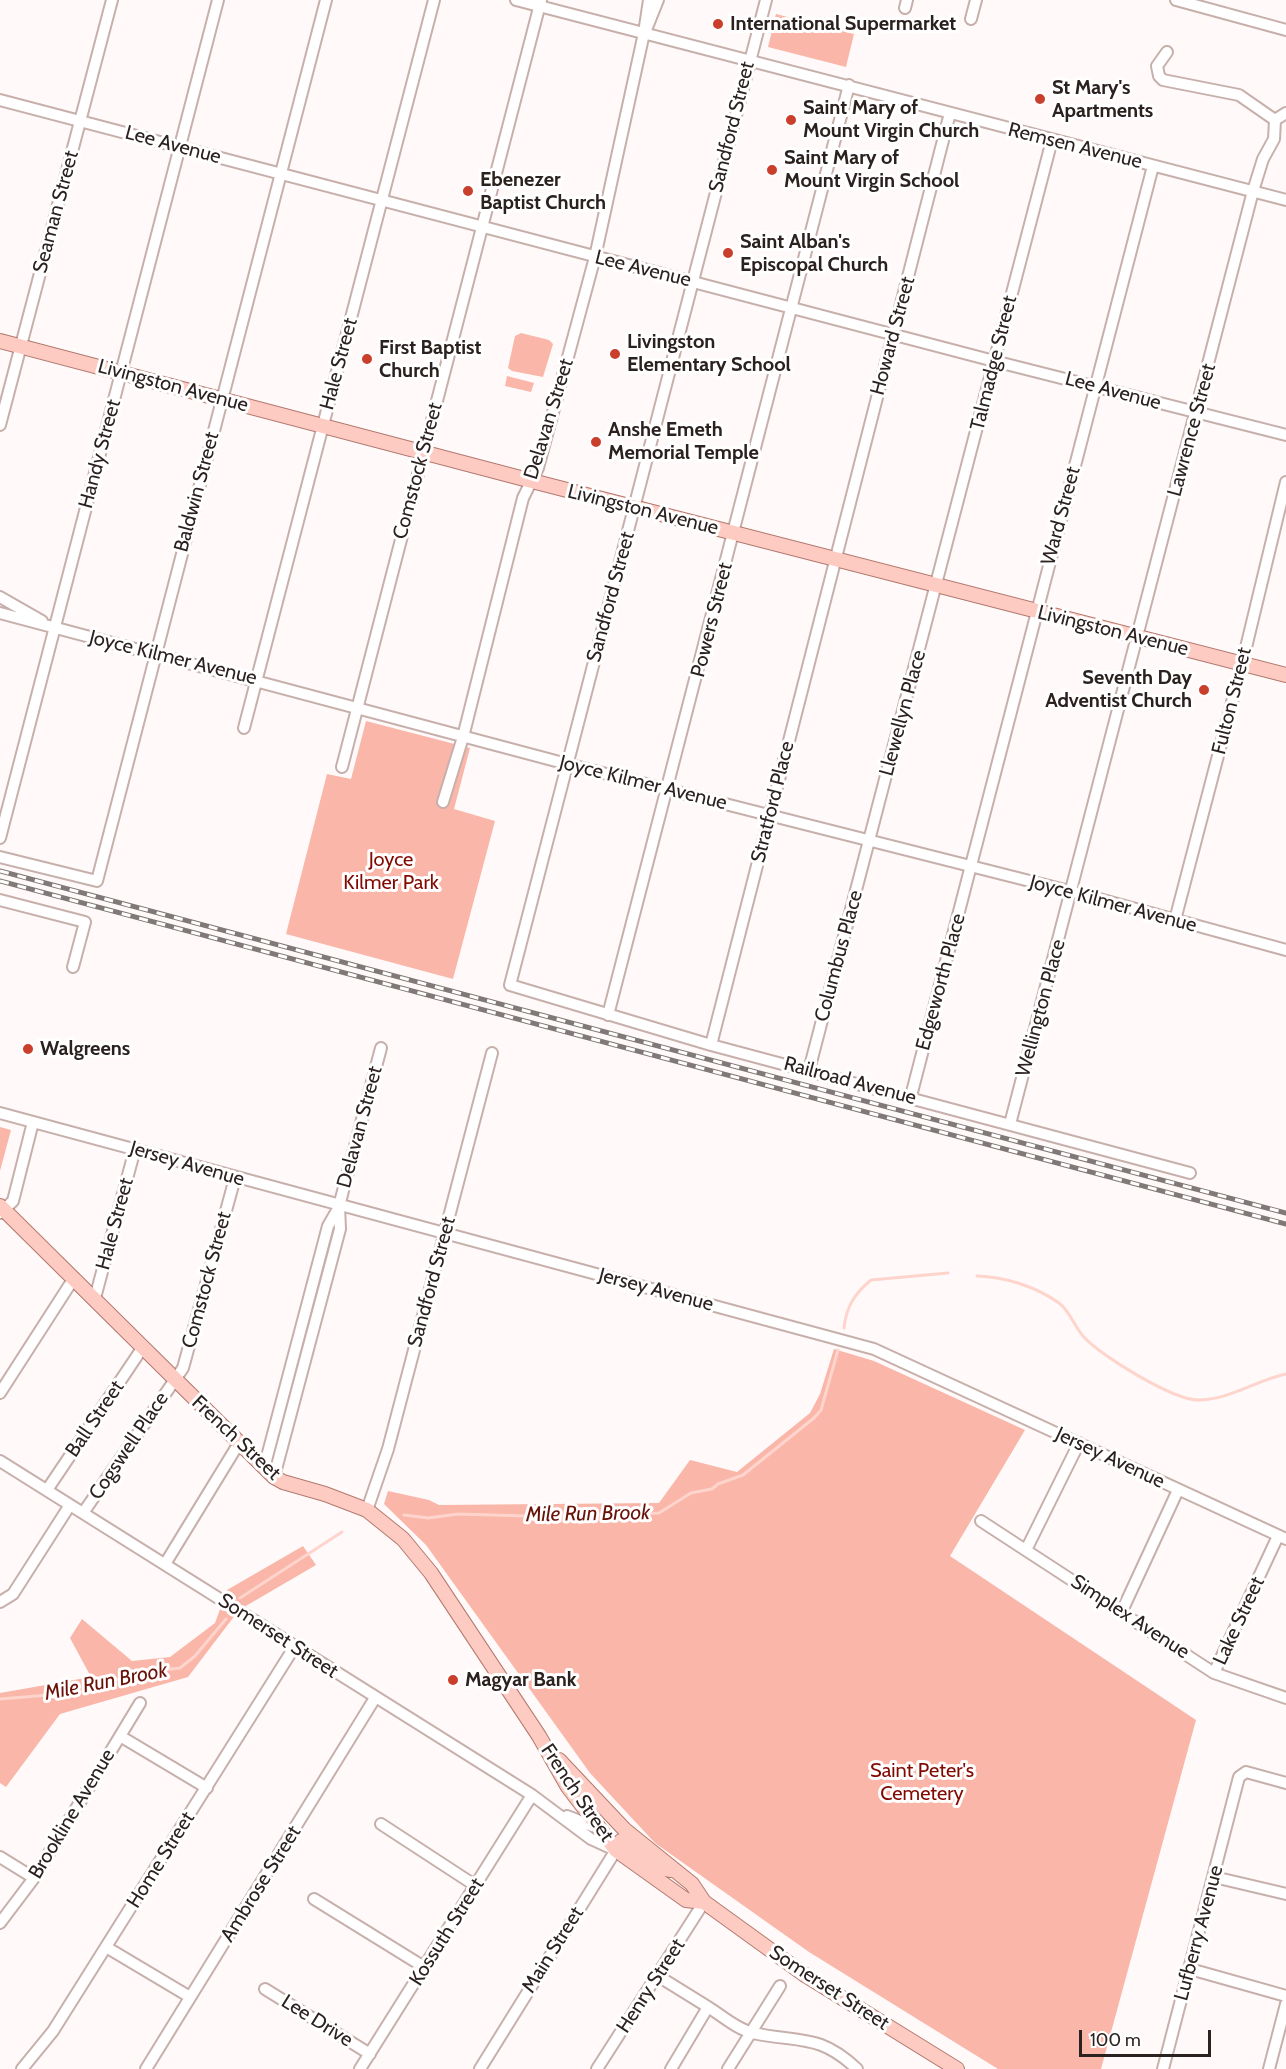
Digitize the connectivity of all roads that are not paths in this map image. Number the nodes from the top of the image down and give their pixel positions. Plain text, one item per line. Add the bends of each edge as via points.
1 (112, 0) edge
2 (218, 0) edge
3 (326, 0) edge
4 (434, 0) edge
5 (516, 0) edge
6 (649, 0) edge
7 (658, 0) edge
8 (766, 0) edge
9 (976, 0) edge
10 (1176, 0) edge
11 (540, 3) edge
12 (971, 19) dead end
13 (1286, 30) edge
14 (644, 33) junction
15 (1167, 52) dead end
16 (749, 60) junction
17 (849, 85) junction
18 (0, 100) edge
19 (950, 113) junction
20 (1286, 113) edge
21 (80, 120) junction
22 (1275, 120) junction
23 (1052, 140) junction
24 (180, 147) junction
25 (1153, 166) junction
26 (280, 174) junction
27 (1253, 191) junction
28 (381, 200) junction
29 (1286, 200) edge
30 (482, 228) junction
31 (595, 256) junction
32 (692, 282) junction
33 (792, 308) junction
34 (894, 333) junction
35 (0, 341) edge
36 (21, 346) junction
37 (994, 361) junction
38 (122, 372) junction
39 (1095, 386) junction
40 (222, 399) junction
41 (1197, 413) junction
42 (0, 425) edge
43 (323, 426) junction
44 (1286, 435) edge
45 (423, 452) junction
46 (532, 481) junction
47 (1286, 482) edge
48 (634, 508) junction
49 (734, 533) junction
50 (835, 559) junction
51 (937, 585) junction
52 (0, 597) edge
53 (1036, 611) junction
54 (0, 613) edge
55 (56, 628) junction
56 (1138, 637) junction
57 (154, 654) junction
58 (1242, 664) junction
59 (1286, 675) edge
60 (257, 680) junction
61 (358, 706) junction
62 (244, 728) dead end
63 (463, 737) junction
64 (567, 764) junction
65 (342, 767) dead end
66 (668, 789) junction
67 (443, 802) dead end
68 (770, 815) junction
69 (0, 838) edge
70 (869, 841) junction
71 (0, 857) edge
72 (971, 867) junction
73 (1071, 892) junction
74 (0, 900) edge
75 (1175, 920) junction
76 (1286, 950) edge
77 (73, 967) dead end
78 (510, 985) joint
79 (608, 1015) junction
80 (711, 1045) junction
81 (381, 1048) dead end
82 (492, 1053) dead end
83 (809, 1070) junction
84 (911, 1096) junction
85 (0, 1113) edge
86 (33, 1122) junction
87 (1010, 1124) junction
88 (135, 1149) junction
89 (1190, 1173) dead end
90 (235, 1178) junction
91 (339, 1206) junction
92 (1, 1209) edge
93 (445, 1234) junction
94 (74, 1278) junction
95 (94, 1298) junction
96 (302, 1326) junction
97 (314, 1329) junction
98 (143, 1347) junction
99 (175, 1379) junction
100 (0, 1393) edge
101 (239, 1443) junction
102 (1078, 1443) junction
103 (0, 1461) edge
104 (269, 1472) junction
105 (47, 1490) junction
106 (1178, 1490) junction
107 (70, 1505) junction
108 (367, 1510) junction
109 (83, 1513) junction
110 (981, 1521) dead end
111 (1282, 1537) edge
112 (1026, 1550) junction
113 (165, 1564) junction
114 (0, 1602) edge
115 (1122, 1611) junction
116 (295, 1646) junction
117 (1214, 1673) junction
118 (375, 1698) junction
119 (1286, 1698) edge
120 (140, 1703) dead end
121 (120, 1736) junction
122 (539, 1736) junction
123 (1286, 1783) edge
124 (207, 1788) junction
125 (532, 1795) junction
126 (556, 1811) junction
127 (381, 1824) dead end
128 (600, 1830) junction
129 (621, 1841) junction
130 (0, 1857) edge
131 (1214, 1877) junction
132 (34, 1878) junction
133 (476, 1886) junction
134 (1286, 1894) edge
135 (314, 1899) dead end
136 (704, 1902) junction
137 (0, 1923) edge
138 (106, 1947) junction
139 (424, 1968) junction
140 (1190, 1969) junction
141 (658, 1976) junction
142 (780, 1986) dead end
143 (265, 1989) dead end
144 (1286, 1996) edge
145 (190, 1997) junction
146 (1286, 2004) edge
147 (708, 2007) junction
148 (751, 2033) junction
149 (370, 2054) junction
150 (731, 2068) edge
151 (1167, 2068) edge
152 (22, 2069) edge
153 (146, 2069) edge
154 (360, 2069) edge
155 (480, 2069) edge
156 (597, 2069) edge
157 (671, 2069) edge
158 (858, 2069) edge
159 (957, 2069) edge
160 (1269, 2069) edge

1 - 21 street, Seaman Street
2 - 24 street, Handy Street
3 - 26 street, Baldwin Street
4 - 28 street, Hale Street
5 - 11 street, Remsen Avenue
6 - 14 street, Delavan Street
7 - 14 street, Delavan Street
8 - 16 street, Sandford Street
9 - 12 street
10 - 13 street
11 - 14 street, Remsen Avenue
11 - 30 street, Comstock Street
14 - 16 street, Remsen Avenue
14 - 31 street, Delavan Street
15 - 22 street via 1157,66 1163,80 1239,95
16 - 17 street, Remsen Avenue
16 - 32 street, Sandford Street
17 - 19 street, Remsen Avenue
17 - 33 street, Powers Street
18 - 21 street, Lee Avenue
19 - 23 street, Remsen Avenue
19 - 34 street, Howard Street
20 - 22 street
21 - 24 street, Lee Avenue
21 - 36 street, Seaman Street
22 - 27 street, Lawrence Street via 1274,139
23 - 25 street, Remsen Avenue
23 - 37 street, Talmadge Street
24 - 26 street, Lee Avenue
24 - 38 street, Handy Street
25 - 27 street, Remsen Avenue
25 - 39 street, Ward Street
26 - 28 street, Lee Avenue
26 - 40 street, Baldwin Street
27 - 29 street, Remsen Avenue
27 - 41 street, Lawrence Street
28 - 30 street, Lee Avenue
28 - 43 street, Hale Street
30 - 31 street, Lee Avenue
30 - 45 street, Comstock Street
31 - 32 street, Lee Avenue
31 - 46 street, Delavan Street
32 - 33 street, Lee Avenue
32 - 48 street, Sandford Street
33 - 34 street, Lee Avenue
33 - 49 street, Powers Street
34 - 37 street, Lee Avenue
34 - 50 street, Howard Street
35 - 36 main road, Livingston Avenue
36 - 38 main road, Livingston Avenue
36 - 42 street, Seaman Street
37 - 39 street, Lee Avenue
37 - 51 street, Talmadge Street
38 - 40 main road, Livingston Avenue
38 - 55 street, Handy Street
39 - 41 street, Lee Avenue
39 - 53 street, Ward Street
40 - 43 main road, Livingston Avenue
40 - 57 street, Baldwin Street
41 - 44 street, Lee Avenue
41 - 56 street, Lawrence Street
43 - 45 main road, Livingston Avenue
43 - 60 street, Hale Street
45 - 46 main road, Livingston Avenue
45 - 61 street, Comstock Street
46 - 48 main road, Livingston Avenue
46 - 63 street, Delavan Street via 524,498
47 - 58 street, Fulton Street
48 - 49 main road, Livingston Avenue
48 - 64 street, Sandford Street
49 - 50 main road, Livingston Avenue
49 - 66 street, Powers Street
50 - 51 main road, Livingston Avenue
50 - 68 street, Stratford Place
51 - 53 main road, Livingston Avenue
51 - 70 street, Llewellyn Place
52 - 55 street
53 - 56 main road, Livingston Avenue
53 - 72 street, Ward Street
54 - 55 street, Joyce Kilmer Avenue
55 - 57 street, Joyce Kilmer Avenue
55 - 69 street, Handy Street
56 - 58 main road, Livingston Avenue
56 - 73 street, Lawrence Street
57 - 60 street, Joyce Kilmer Avenue
57 - 71 street, Baldwin Street via 97,881
58 - 59 main road, Livingston Avenue
58 - 75 street, Fulton Street
60 - 61 street, Joyce Kilmer Avenue
60 - 62 street, Hale Street
61 - 63 street, Joyce Kilmer Avenue
61 - 65 street, Comstock Street
63 - 64 street, Joyce Kilmer Avenue
63 - 67 street, Delavan Street
64 - 66 street, Joyce Kilmer Avenue
64 - 78 street, Sandford Street
66 - 68 street, Joyce Kilmer Avenue
66 - 79 street, Powers Street
68 - 70 street, Joyce Kilmer Avenue
68 - 80 street, Stratford Place
70 - 72 street, Joyce Kilmer Avenue
70 - 83 street, Columbus Place
72 - 73 street, Joyce Kilmer Avenue
72 - 84 street, Edgeworth Place
73 - 75 street, Joyce Kilmer Avenue
73 - 87 street, Wellington Place
74 - 77 street via 85,922
75 - 76 street, Joyce Kilmer Avenue
78 - 79 street, Railroad Avenue
79 - 80 street, Railroad Avenue
80 - 83 street, Railroad Avenue
81 - 91 street, Delavan Street
82 - 93 street, Sandford Street
83 - 84 street, Railroad Avenue
84 - 87 street, Railroad Avenue
85 - 86 street, Jersey Avenue
86 - 88 street, Jersey Avenue
86 - 92 street via 13,1201
87 - 89 street, Railroad Avenue
88 - 90 street, Jersey Avenue
88 - 95 street, Hale Street
90 - 91 street, Jersey Avenue
90 - 99 street, Comstock Street via 183,1368
91 - 93 street, Jersey Avenue
91 - 96 street, Delavan Street via 328,1226
91 - 97 street, Delavan Street via 340,1229
92 - 94 main road, French Street
93 - 102 street, Jersey Avenue via 874,1349
93 - 108 street, Sandford Street via 388,1449
94 - 95 main road, French Street
94 - 100 street
95 - 98 main road, French Street
96 - 97 street
96 - 104 street, Delavan Street
97 - 104 street, Delavan Street
98 - 99 main road, French Street
98 - 105 street, Ball Street
99 - 101 main road, French Street
99 - 109 street, Cogswell Place
101 - 104 main road, French Street
101 - 113 street
102 - 106 street, Jersey Avenue
102 - 112 street
103 - 105 street, Somerset Street
104 - 108 main road, French Street via 283,1482
105 - 107 street, Somerset Street
106 - 111 street, Jersey Avenue
106 - 115 street
107 - 109 street, Somerset Street
107 - 114 street via 14,1594
108 - 122 main road, French Street via 403,1539 431,1573
109 - 113 street, Somerset Street
110 - 112 street, Simplex Avenue
111 - 117 street, Lake Street
112 - 115 street, Simplex Avenue
113 - 116 street, Somerset Street
115 - 117 street, Simplex Avenue
116 - 118 street, Somerset Street
116 - 124 street, Home Street
117 - 119 street, Simplex Avenue
118 - 125 street, Somerset Street
118 - 145 street, Ambrose Street
120 - 121 street, Brookline Avenue
121 - 124 street
121 - 132 street, Brookline Avenue
122 - 128 main road, French Street via 568,1787
122 - 129 main road, French Street via 588,1793
123 - 131 street, Lufberry Avenue via 1246,1772 1239,1777
124 - 138 street, Home Street
125 - 126 street, Somerset Street
125 - 133 street, Kossuth Street
126 - 128 street, Somerset Street
126 - 129 street, Somerset Street via 591,1839
127 - 133 street
128 - 129 main road, French Street
129 - 136 main road, Somerset Street via 675,1871 692,1884
129 - 136 main road, Somerset Street via 686,1900
129 - 155 street, Main Street
130 - 132 street
131 - 134 street
131 - 140 street, Lufberry Avenue
132 - 137 street, Brookline Avenue
133 - 139 street, Kossuth Street
135 - 139 street
136 - 141 street, Henry Street
136 - 159 main road, Somerset Street via 805,1975
138 - 145 street
138 - 152 street, Home Street via 53,2031
139 - 149 street, Kossuth Street
140 - 144 street
140 - 151 street, Lufberry Avenue
141 - 147 street
141 - 156 street, Henry Street
142 - 148 street
143 - 149 street, Lee Drive
145 - 153 street, Ambrose Street
146 - 160 street
147 - 148 street
147 - 157 street
148 - 150 street
148 - 158 street via 818,2043 838,2051
149 - 154 street, Kossuth Street

